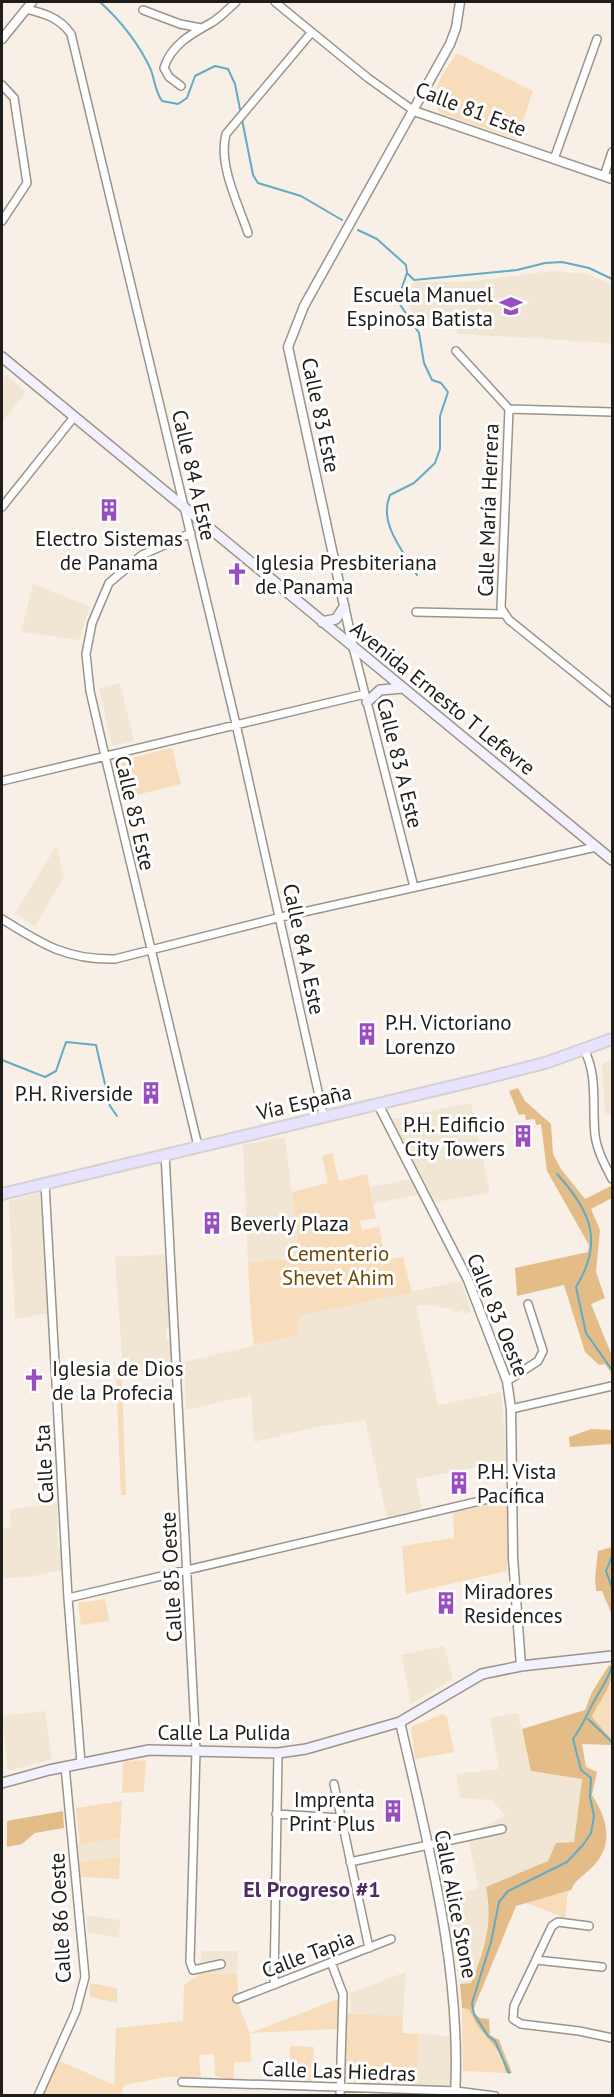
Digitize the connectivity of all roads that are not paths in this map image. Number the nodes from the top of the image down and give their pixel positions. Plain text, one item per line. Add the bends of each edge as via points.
1 (236, 2) edge
2 (275, 2) edge
3 (460, 2) edge
4 (28, 6) edge
5 (143, 10) dead end
6 (201, 28) junction
7 (311, 33) junction
8 (2, 36) edge
9 (597, 39) dead end
10 (2, 85) edge
11 (180, 86) dead end
12 (414, 111) junction
13 (612, 152) edge
14 (554, 159) junction
15 (608, 178) edge
16 (2, 220) edge
17 (248, 233) dead end
18 (456, 351) dead end
19 (2, 357) edge
20 (509, 409) junction
21 (612, 412) edge
22 (74, 417) junction
23 (2, 507) edge
24 (185, 509) junction
25 (191, 533) junction
26 (344, 607) junction
27 (416, 612) dead end
28 (504, 614) junction
29 (322, 622) junction
30 (353, 647) junction
31 (403, 688) junction
32 (366, 698) junction
33 (612, 703) edge
34 (236, 724) junction
35 (105, 756) junction
36 (2, 782) edge
37 (596, 847) junction
38 (612, 860) edge
39 (414, 887) junction
40 (281, 917) junction
41 (2, 919) edge
42 (151, 951) junction
43 (612, 1039) edge
44 (584, 1050) junction
45 (378, 1104) junction
46 (324, 1119) junction
47 (198, 1146) junction
48 (165, 1154) junction
49 (612, 1179) edge
50 (45, 1184) junction
51 (2, 1194) edge
52 (528, 1304) dead end
53 (507, 1381) junction
54 (612, 1386) edge
55 (511, 1409) junction
56 (514, 1492) junction
57 (188, 1570) junction
58 (68, 1598) junction
59 (609, 1657) edge
60 (521, 1666) junction
61 (400, 1722) junction
62 (196, 1750) junction
63 (278, 1753) junction
64 (81, 1763) junction
65 (65, 1766) junction
66 (2, 1783) edge
67 (334, 1784) dead end
68 (276, 1814) junction
69 (341, 1818) junction
70 (502, 1829) dead end
71 (426, 1845) junction
72 (350, 1862) junction
73 (589, 1926) dead end
74 (391, 1939) dead end
75 (369, 1948) junction
76 (536, 1960) junction
77 (332, 1962) junction
78 (221, 1964) dead end
79 (602, 1967) dead end
80 (274, 1985) junction
81 (237, 1999) dead end
82 (612, 2038) edge
83 (182, 2082) dead end
84 (340, 2087) junction
85 (455, 2093) edge
86 (38, 2096) edge
87 (340, 2096) edge
88 (495, 2096) edge

1 - 6 street
2 - 7 street, Calle 81 Este
3 - 12 street, Calle 83 Este via 450,44
4 - 8 street
4 - 24 street, Calle 84 A Este via 64,24 71,34
5 - 6 street
6 - 11 street via 175,48 164,68
7 - 12 street, Calle 81 Este
7 - 17 street via 237,119 222,146
9 - 14 street
10 - 16 street via 14,98 27,183
12 - 14 street, Calle 81 Este
12 - 26 street, Calle 83 Este via 304,306 288,347
13 - 15 street
14 - 15 street, Calle 81 Este
18 - 20 street
19 - 22 main road, Avenida Ernesto T Lefevre
20 - 21 street
20 - 28 street, Calle María Herrera via 501,608
22 - 23 street
22 - 24 main road, Avenida Ernesto T Lefevre
24 - 25 street, Calle 84 A Este
24 - 29 main road, Avenida Ernesto T Lefevre
25 - 34 street, Calle 84 A Este
25 - 35 street, Calle 85 Este via 127,566 109,583 99,602 86,654
26 - 29 main road via 336,619
26 - 30 street, Calle 83 Este
27 - 28 street
28 - 33 street, Calle María Herrera
29 - 30 main road, Avenida Ernesto T Lefevre
30 - 31 main road, Avenida Ernesto T Lefevre
30 - 32 street, Calle 83 A Este
31 - 32 main road via 380,690
31 - 37 main road, Avenida Ernesto T Lefevre
32 - 34 street
32 - 39 street, Calle 83 A Este
34 - 35 street
34 - 40 street, Calle 84 A Este
35 - 36 street
35 - 42 street, Calle 85 Este
37 - 38 main road, Avenida Ernesto T Lefevre
37 - 39 street
39 - 40 street
40 - 42 street
40 - 46 street, Calle 84 A Este
41 - 42 street via 66,955 115,959
42 - 47 street, Calle 85 Este
43 - 44 main road, Vía España
44 - 45 main road, Vía España
44 - 49 street via 591,1061 595,1137
45 - 46 main road, Vía España
45 - 53 street, Calle 83 Oeste via 468,1280
46 - 47 main road, Vía España
47 - 48 main road, Vía España
48 - 50 main road, Vía España
48 - 57 street, Calle 85 Oeste
50 - 51 main road, Vía España
50 - 58 street, Calle 5ta
52 - 53 street via 543,1351 537,1361
53 - 55 street, Calle 83 Oeste
54 - 55 street
55 - 56 street, Calle 83 Oeste
56 - 57 street
56 - 60 street, Calle 83 Oeste via 513,1558
57 - 58 street
57 - 62 street, Calle 85 Oeste
58 - 64 street
59 - 60 main road, Calle La Pulida
60 - 61 main road, Calle La Pulida via 482,1674
61 - 63 main road, Calle La Pulida via 336,1743
61 - 71 street, Calle Alice Stone
62 - 63 main road, Calle La Pulida
62 - 64 main road, Calle La Pulida via 149,1750
62 - 78 street, Calle 85 Oeste via 190,1962 193,1970
63 - 68 street
64 - 65 main road, Calle La Pulida
65 - 66 main road, Calle La Pulida
65 - 86 street, Calle 86 Oeste via 85,1977 76,2011
67 - 69 street
68 - 69 street
68 - 80 street
69 - 72 street
70 - 71 street
71 - 72 street
71 - 85 street, Calle Alice Stone via 454,1988
72 - 75 street
73 - 76 street via 558,1922 552,1926
74 - 75 street, Calle Tapia
75 - 77 street, Calle Tapia
76 - 79 street
76 - 82 street via 514,2006 513,2019
77 - 80 street, Calle Tapia
77 - 84 street via 343,1994
80 - 81 street, Calle Tapia
83 - 84 street, Calle Las Hiedras
84 - 85 street, Calle Las Hiedras
84 - 87 street
85 - 88 street, Calle Las Hiedras

